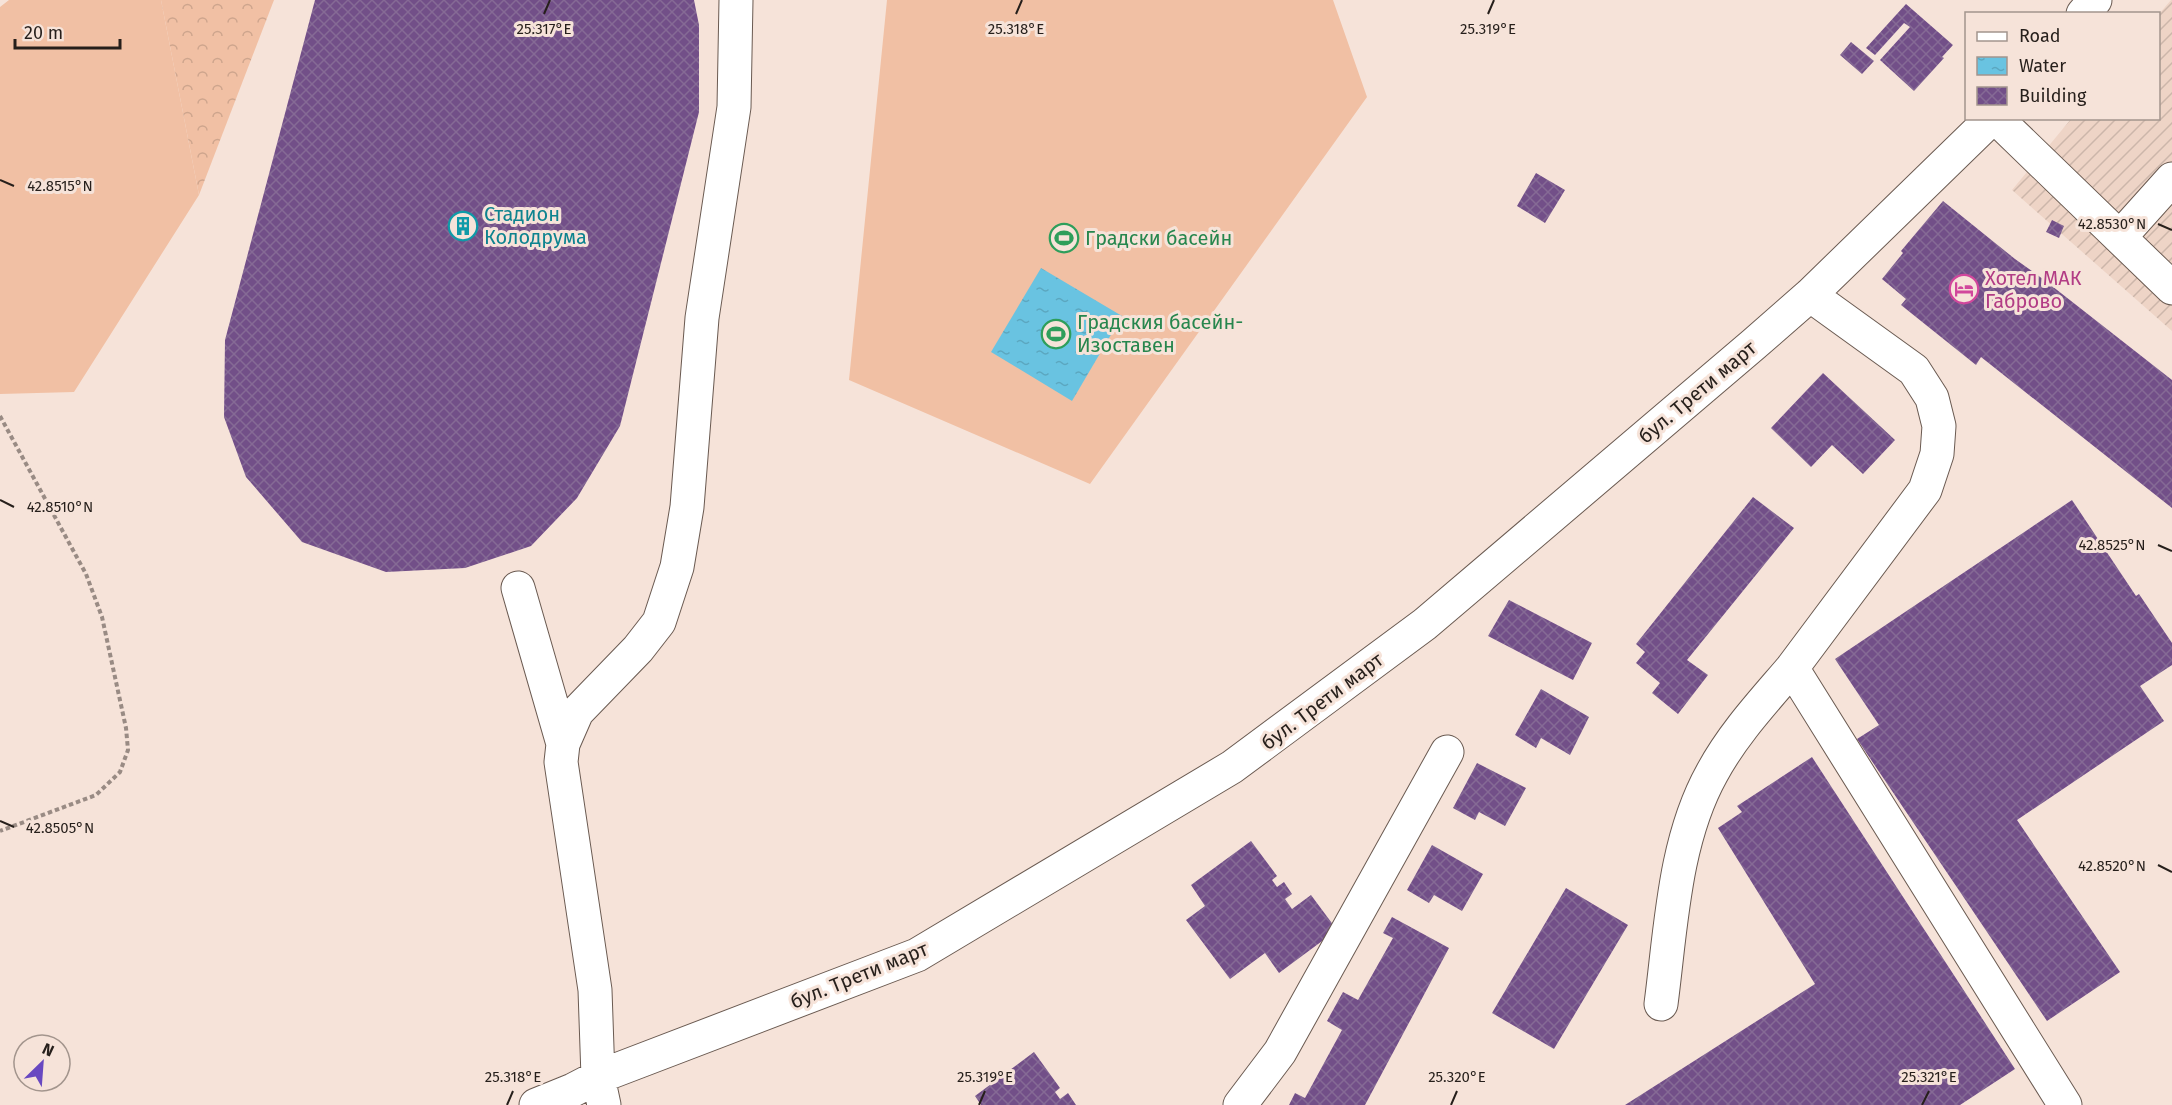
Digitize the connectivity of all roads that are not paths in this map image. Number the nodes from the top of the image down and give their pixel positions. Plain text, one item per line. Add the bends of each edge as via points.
1 (736, 0) edge
2 (2095, 0) edge
3 (2085, 12) edge
4 (1992, 120) edge
5 (1996, 120) edge
6 (2172, 179) edge
7 (2120, 237) junction
8 (2172, 288) edge
9 (1810, 295) junction
10 (518, 588) dead end
11 (1792, 668) junction
12 (563, 744) junction
13 (1447, 752) dead end
14 (1661, 1004) dead end
15 (601, 1091) edge
16 (2061, 1103) edge
17 (536, 1105) edge
18 (1240, 1105) edge

1 - 12 street via 734,107 702,318 687,507 677,567 659,622 577,712
2 - 3 street
4 - 9 street, бул. Трети март
5 - 7 street
6 - 7 street
7 - 8 street
9 - 11 street via 1914,370 1932,398 1939,426 1937,454 1925,490
9 - 15 street, бул. Трети март via 1425,624 1232,767 917,955
10 - 12 street
11 - 14 street via 1744,723 1697,804 1682,851
11 - 16 street
12 - 15 street via 561,762 595,990
13 - 18 street via 1280,1052
15 - 17 street, бул. Трети март via 573,1090

